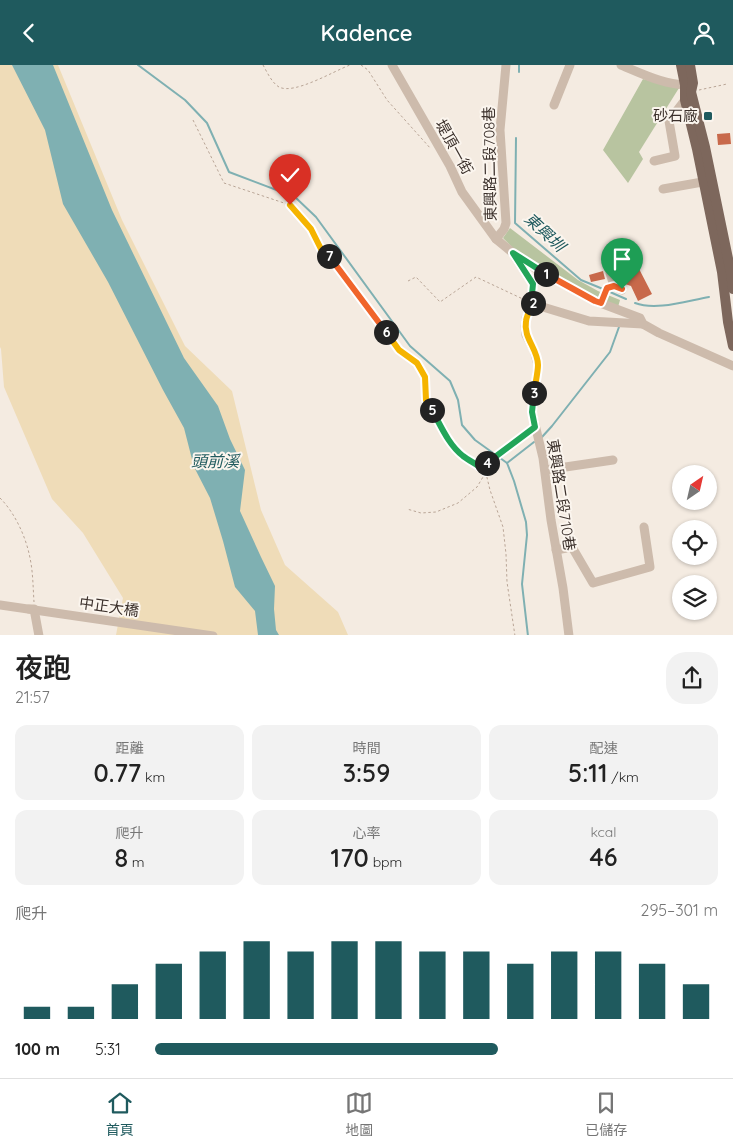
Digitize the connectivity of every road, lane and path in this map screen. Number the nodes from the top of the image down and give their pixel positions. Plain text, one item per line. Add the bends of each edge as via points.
1 (263, 65) edge
2 (350, 65) edge
3 (361, 65) edge
4 (392, 65) edge
5 (506, 65) edge
6 (570, 65) edge
7 (620, 65) edge
8 (681, 65) edge
9 (690, 65) edge
10 (727, 84) dead end
11 (689, 90) junction
12 (554, 105) dead end
13 (194, 120) dead end
14 (434, 152) dead end
15 (654, 161) dead end
16 (707, 181) junction
17 (664, 189) dead end
18 (496, 239) junction
19 (513, 253) junction
20 (624, 266) dead end
21 (729, 274) edge
22 (408, 281) dead end
23 (733, 289) edge
24 (601, 303) junction
25 (533, 304) junction
26 (643, 324) junction
27 (659, 333) junction
28 (733, 346) edge
29 (733, 366) edge
30 (733, 371) edge
31 (535, 427) junction
32 (613, 460) dead end
33 (545, 470) junction
34 (486, 472) junction
35 (0, 498) edge
36 (407, 509) dead end
37 (644, 527) dead end
38 (556, 550) junction
39 (0, 605) edge
40 (34, 609) junction
41 (0, 610) edge
42 (39, 635) edge
43 (213, 635) edge
44 (515, 635) edge
45 (569, 635) edge

1 - 2 path via 274,83 289,89
3 - 14 path via 368,70 387,100
4 - 18 street, 堤頂一街 via 462,192
5 - 18 street, 東興路二段708巷 via 500,130 506,223
6 - 12 street
7 - 11 street
8 - 11 main road
9 - 11 main road
10 - 11 path
11 - 15 street via 669,121 675,156
11 - 16 main road
13 - 34 path via 224,183 290,205 311,229 321,249 332,259 399,350 417,363 425,377 426,400 452,445
16 - 17 street
16 - 21 main road
18 - 19 street, 東興路二段708巷
19 - 24 street, 東興路二段708巷
19 - 25 street, 東興路二段708巷 via 533,284
20 - 24 street via 610,273 612,289
21 - 23 main road
21 - 28 main road via 728,322
22 - 25 path via 416,277 440,302 476,277
24 - 26 street, 東興路二段708巷 via 640,318
25 - 26 street, 東興路二段708巷 via 589,321
25 - 31 street, 東興路二段710巷 via 525,326 538,365 532,412
26 - 27 street, 東興路二段708巷
27 - 29 street
27 - 30 street, 東興路二段708巷 via 660,339
31 - 33 street, 東興路二段710巷
31 - 34 path via 484,465
32 - 33 street
33 - 38 street, 東興路二段710巷
34 - 36 path via 477,487 458,503 436,512 421,513
34 - 44 path via 503,527
35 - 40 path via 22,533 30,558
37 - 38 street via 650,567 593,583 572,547
38 - 45 street, 東興路二段710巷
39 - 43 street, 中正大橋, bridge
40 - 41 street
40 - 42 street

